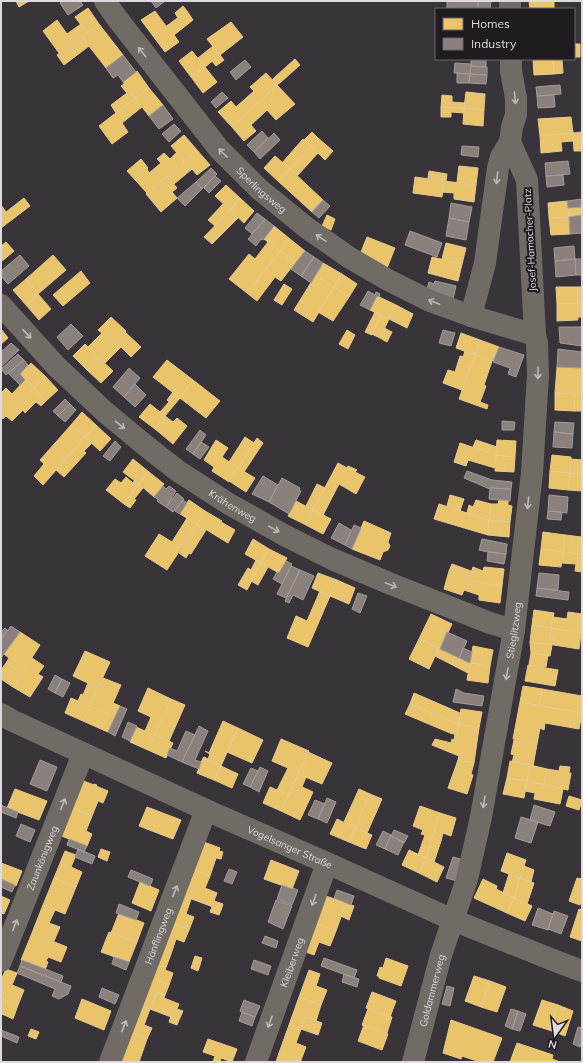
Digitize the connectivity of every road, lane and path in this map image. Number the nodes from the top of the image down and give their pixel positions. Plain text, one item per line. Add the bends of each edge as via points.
1 (105, 1) edge
2 (511, 60) edge
3 (510, 142) junction
4 (1, 305) edge
5 (471, 316) junction
6 (535, 334) junction
7 (514, 630) junction
8 (1, 714) edge
9 (83, 754) junction
10 (206, 810) junction
11 (327, 863) junction
12 (453, 920) junction
13 (1, 961) edge
14 (582, 971) edge
15 (110, 1062) edge
16 (256, 1062) edge
17 (413, 1062) edge

5 -> 1 street, Sperlingsweg via 430,301 350,258 306,228 259,189 219,150
2 -> 3 street via 516,115
3 -> 5 street via 498,168 486,263
3 - 6 street, Josef-Hamacher-Platz via 527,180
4 -> 7 street, Krähenweg via 56,366 105,412 178,471 229,504 332,559 476,618
5 - 6 street
6 -> 7 street, Stieglitzweg via 538,375 532,473
7 -> 12 street, Stieglitzweg via 481,817 467,879
8 - 9 street, Vogelsanger Straße
9 - 10 street, Vogelsanger Straße
13 -> 9 street, Zaunkönigweg
10 - 11 street, Vogelsanger Straße
15 -> 10 street, Hänflingweg
11 - 12 street, Vogelsanger Straße
11 -> 16 street, Kleiberweg
12 - 14 street, Vogelsanger Straße
12 - 17 street, Goldammerweg via 441,955

